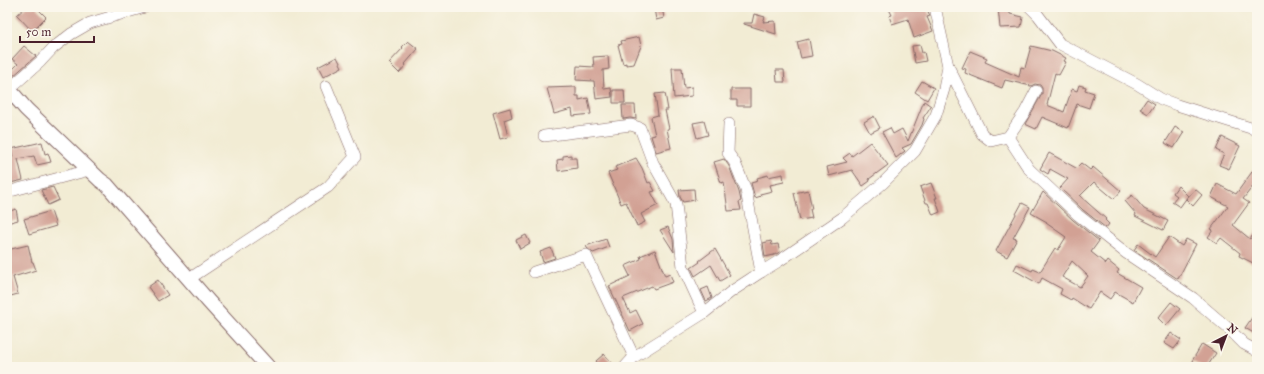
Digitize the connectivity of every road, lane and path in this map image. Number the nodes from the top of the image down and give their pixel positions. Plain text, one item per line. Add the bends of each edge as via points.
1 (145, 7) edge
2 (935, 7) edge
3 (1030, 7) edge
4 (948, 66) junction
5 (326, 86) dead end
6 (8, 88) edge
7 (1036, 91) dead end
8 (729, 124) dead end
9 (1257, 130) edge
10 (544, 136) dead end
11 (1008, 137) junction
12 (89, 170) junction
13 (7, 192) edge
14 (534, 272) dead end
15 (760, 272) junction
16 (189, 279) junction
17 (704, 313) junction
18 (1257, 351) edge
19 (634, 357) junction
20 (268, 367) edge
21 (625, 367) edge

1 - 6 street via 90,23 71,34
2 - 4 street
3 - 9 street via 1060,44 1161,99
4 - 11 street via 982,134 991,141
4 - 15 street via 936,115 915,151 842,218
5 - 16 street via 355,157 328,187
6 - 12 street
7 - 11 street
8 - 15 street via 728,153 746,190
10 - 17 street via 631,125 640,128 653,163 676,204 682,267
11 - 18 street via 1029,169 1078,215 1126,253 1193,298 1244,344
12 - 13 street
12 - 16 street via 114,193
14 - 19 street via 586,255
15 - 17 street
16 - 20 street
17 - 19 street
19 - 21 street

